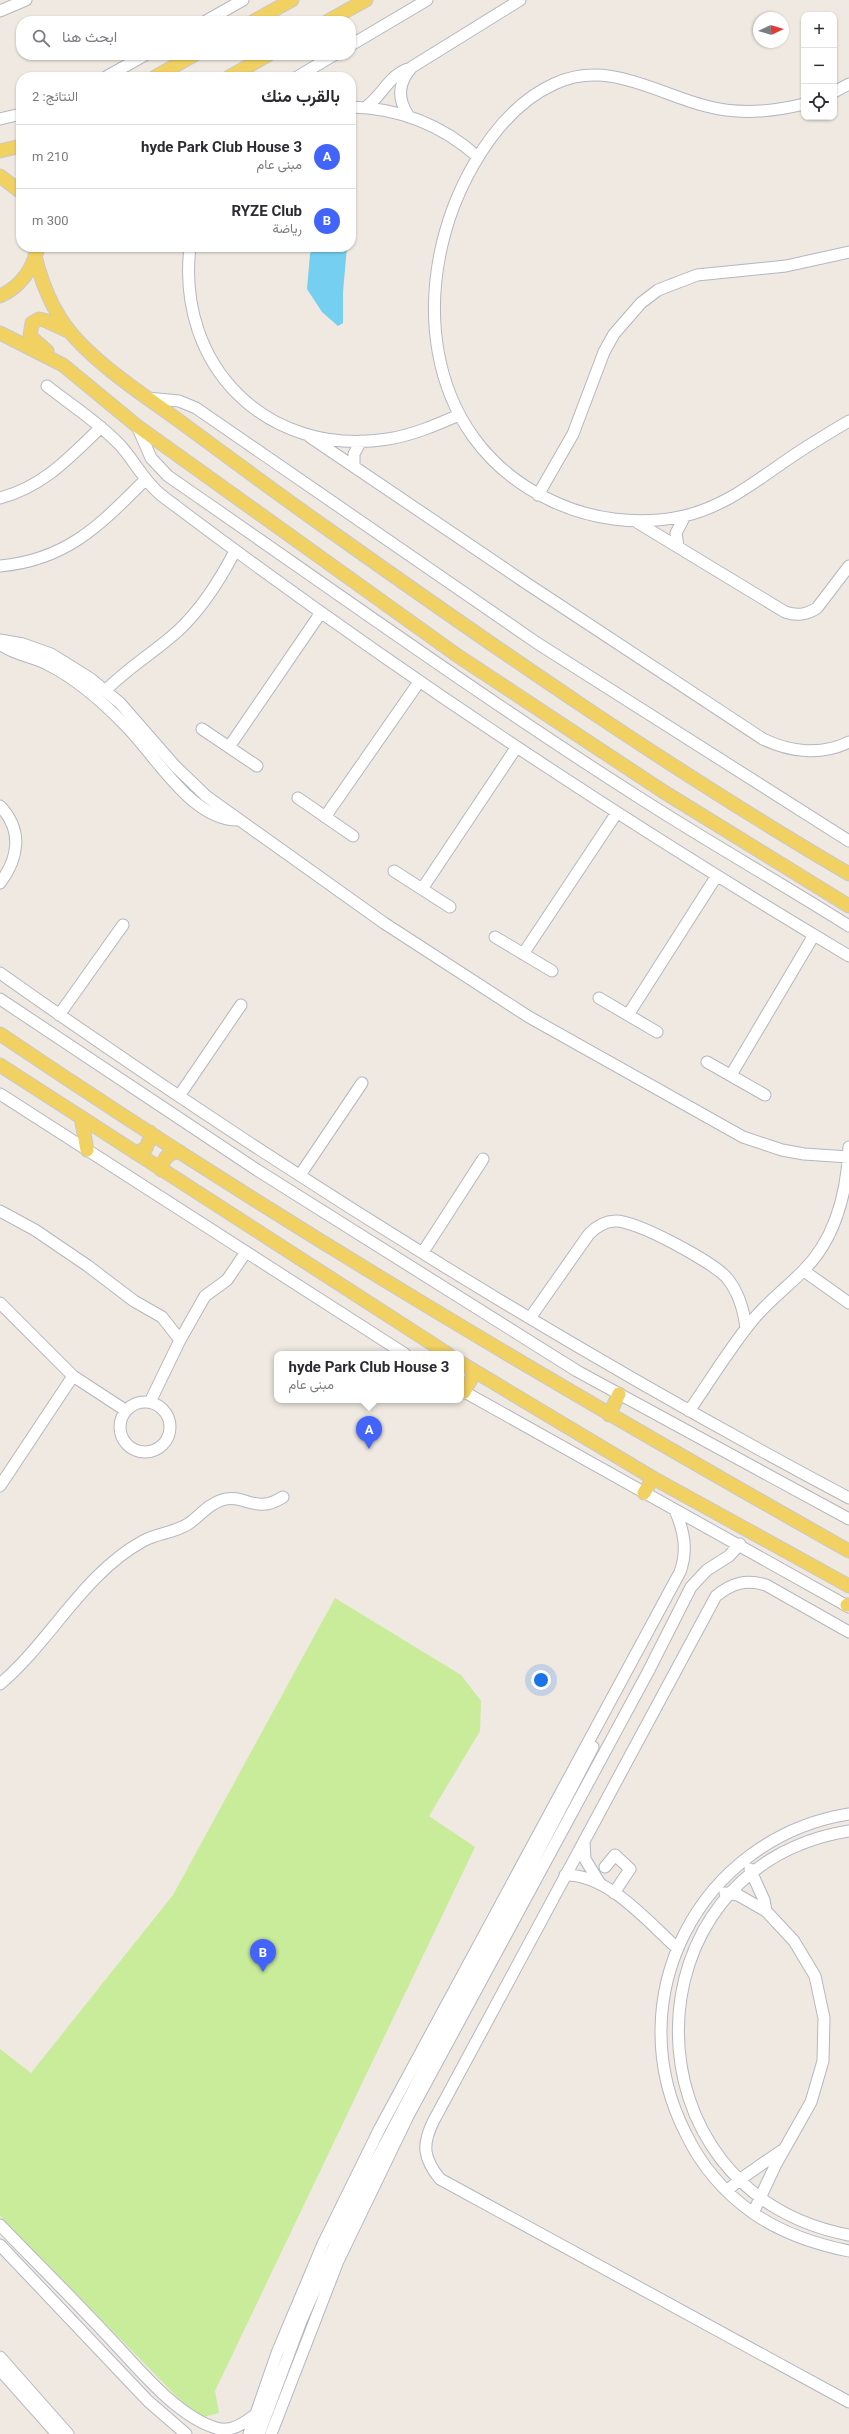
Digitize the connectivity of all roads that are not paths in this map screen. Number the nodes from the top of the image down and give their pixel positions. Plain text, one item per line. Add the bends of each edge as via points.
1 (26, 0) edge
2 (243, 0) edge
3 (292, 0) edge
4 (366, 0) edge
5 (427, 0) edge
6 (520, 0) edge
7 (0, 11) edge
8 (215, 16) edge
9 (263, 16) edge
10 (337, 16) edge
11 (356, 42) edge
12 (136, 60) edge
13 (185, 60) edge
14 (259, 60) edge
15 (326, 60) edge
16 (412, 68) junction
17 (115, 72) edge
18 (164, 72) edge
19 (238, 72) edge
20 (305, 72) edge
21 (849, 84) edge
22 (837, 90) edge
23 (801, 105) edge
24 (356, 107) edge
25 (366, 107) junction
26 (16, 115) edge
27 (408, 115) junction
28 (0, 119) edge
29 (16, 147) edge
30 (0, 151) edge
31 (478, 156) junction
32 (0, 176) edge
33 (16, 188) edge
34 (37, 252) edge
35 (190, 252) edge
36 (849, 252) edge
37 (0, 296) edge
38 (70, 332) junction
39 (0, 334) edge
40 (63, 364) junction
41 (47, 386) dead end
42 (147, 398) junction
43 (459, 415) junction
44 (849, 421) edge
45 (137, 426) junction
46 (101, 427) junction
47 (310, 437) junction
48 (361, 441) junction
49 (354, 466) junction
50 (145, 480) junction
51 (538, 495) junction
52 (0, 498) edge
53 (685, 516) junction
54 (635, 521) junction
55 (678, 546) junction
56 (235, 551) junction
57 (0, 566) edge
58 (849, 566) edge
59 (320, 614) junction
60 (0, 640) edge
61 (0, 644) edge
62 (419, 682) junction
63 (106, 690) junction
64 (202, 729) dead end
65 (849, 742) edge
66 (229, 747) junction
67 (516, 748) junction
68 (155, 751) junction
69 (257, 766) dead end
70 (298, 798) dead end
71 (0, 806) edge
72 (616, 814) junction
73 (325, 817) junction
74 (353, 836) dead end
75 (848, 837) edge
76 (394, 870) dead end
77 (849, 874) edge
78 (716, 876) junction
79 (0, 883) edge
80 (422, 889) junction
81 (849, 906) edge
82 (450, 907) dead end
83 (123, 925) dead end
84 (849, 926) edge
85 (814, 935) junction
86 (495, 937) dead end
87 (523, 954) junction
88 (849, 956) edge
89 (552, 971) dead end
90 (0, 973) edge
91 (599, 998) dead end
92 (0, 999) edge
93 (241, 1005) dead end
94 (59, 1015) junction
95 (628, 1015) junction
96 (657, 1032) dead end
97 (0, 1034) edge
98 (707, 1062) dead end
99 (0, 1065) edge
100 (731, 1075) junction
101 (362, 1083) dead end
102 (0, 1094) edge
103 (765, 1095) dead end
104 (179, 1096) junction
105 (81, 1118) junction
106 (150, 1132) junction
107 (849, 1147) edge
108 (87, 1150) junction
109 (180, 1152) junction
110 (136, 1153) junction
111 (849, 1157) edge
112 (483, 1159) dead end
113 (161, 1170) junction
114 (300, 1175) junction
115 (848, 1182) edge
116 (0, 1210) edge
117 (246, 1252) junction
118 (423, 1252) junction
119 (804, 1271) junction
120 (0, 1303) edge
121 (849, 1303) edge
122 (5, 1309) edge
123 (530, 1318) junction
124 (746, 1329) junction
125 (180, 1340) junction
126 (400, 1351) edge
127 (443, 1351) edge
128 (464, 1365) edge
129 (475, 1372) junction
130 (73, 1376) junction
131 (464, 1388) edge
132 (464, 1392) edge
133 (619, 1394) junction
134 (150, 1402) junction
135 (125, 1410) junction
136 (689, 1411) junction
137 (609, 1415) junction
138 (653, 1478) junction
139 (0, 1486) edge
140 (644, 1493) junction
141 (283, 1498) dead end
142 (849, 1498) edge
143 (675, 1510) junction
144 (688, 1516) junction
145 (849, 1518) edge
146 (740, 1544) junction
147 (849, 1550) edge
148 (849, 1586) edge
149 (848, 1606) edge
150 (849, 1632) edge
151 (0, 1684) edge
152 (849, 1814) edge
153 (849, 1831) edge
154 (584, 1840) junction
155 (747, 1857) junction
156 (605, 1867) dead end
157 (751, 1874) junction
158 (565, 1875) junction
159 (600, 1882) junction
160 (714, 1887) junction
161 (614, 1893) junction
162 (729, 1894) junction
163 (766, 1911) junction
164 (677, 1948) junction
165 (784, 2148) junction
166 (739, 2180) junction
167 (727, 2191) junction
168 (761, 2198) junction
169 (753, 2212) junction
170 (0, 2225) edge
171 (849, 2235) edge
172 (0, 2246) edge
173 (849, 2251) edge
174 (0, 2357) edge
175 (0, 2370) edge
176 (848, 2400) edge
177 (255, 2415) junction
178 (57, 2434) edge
179 (68, 2434) edge
180 (186, 2434) edge
181 (249, 2434) edge
182 (258, 2434) edge
183 (271, 2434) edge

1 - 7 street
2 - 8 street
3 - 9 main road
4 - 10 main road
5 - 11 street
6 - 16 street
12 - 17 street
13 - 18 main road
14 - 19 main road
15 - 20 street
16 - 25 street via 398,73 379,97
16 - 27 street via 402,82 400,91 400,100
21 - 22 street
23 - 31 street via 758,112 731,110 706,106 627,78 604,74 580,76 557,82 536,92 517,107
24 - 25 street
25 - 27 street
26 - 28 street
27 - 31 street via 443,132
29 - 30 main road
31 - 43 street via 451,210 435,282 435,322 440,362 447,388
32 - 33 main road
34 - 37 main road via 29,271 19,283
34 - 38 main road via 47,294
35 - 47 street via 188,293 193,318 201,342 213,364 245,402 287,429
36 - 51 street via 786,266 697,274 658,290 641,303 618,328 604,352 573,434
38 - 40 main road via 44,320 35,321 30,327 33,339
38 - 42 main road via 90,352
39 - 40 main road
40 - 45 main road
41 - 46 street
42 - 75 street via 179,401 196,408 537,644
42 - 77 main road via 475,634 736,805
43 - 48 street via 412,434 387,440
43 - 51 street via 492,460
44 - 53 street via 786,460 745,491 706,510
45 - 81 main road via 458,656 664,792
45 - 84 street via 152,458 168,476 412,646 570,752 716,846
46 - 50 street via 120,444
46 - 52 street via 47,477 26,490
47 - 48 street
47 - 49 street
48 - 49 street via 354,454
49 - 65 street via 762,739 778,746 811,751
50 - 56 street
50 - 57 street via 102,524 69,546 33,561
51 - 54 street via 586,514
53 - 54 street
53 - 55 street via 676,533
54 - 55 street
55 - 58 street via 793,615 810,613 817,608
56 - 59 street
56 - 63 street via 216,586 197,611
59 - 62 street
59 - 66 street
60 - 63 street via 23,644 51,654
61 - 68 street via 15,653 45,663 72,679
62 - 67 street
62 - 73 street
63 - 68 street via 133,717
64 - 66 street
66 - 69 street
67 - 72 street
67 - 80 street
68 - 111 street via 183,791 199,805 223,820 239,820 384,923 536,1020 669,1097 754,1141 804,1154
70 - 73 street
71 - 79 street via 11,821 16,841 14,861
72 - 78 street
72 - 87 street
73 - 74 street
76 - 80 street
78 - 85 street
78 - 95 street
80 - 82 street
83 - 94 street
85 - 88 street
85 - 100 street
86 - 87 street
87 - 89 street
90 - 94 street
91 - 95 street
92 - 133 street via 257,1170 492,1318
93 - 104 street
94 - 104 street
95 - 96 street
97 - 106 main road
98 - 100 street
99 - 105 main road
100 - 103 street
101 - 114 street
102 - 108 street
104 - 114 street
105 - 108 main road
105 - 110 main road
106 - 109 main road
106 - 110 main road via 146,1148
107 - 111 street
108 - 117 street
109 - 113 main road via 164,1158
109 - 137 main road via 389,1285
110 - 113 main road
111 - 115 street
112 - 118 street
113 - 127 main road
114 - 118 street
115 - 119 street via 832,1232
116 - 125 street via 41,1234 134,1301 162,1317
117 - 125 street via 227,1280 205,1296
117 - 126 street
118 - 123 street
119 - 121 street
119 - 124 street via 776,1294
120 - 122 street
122 - 130 street
123 - 124 street via 588,1234 601,1225 616,1221 631,1224 717,1268 734,1289 744,1315
123 - 136 street
124 - 136 street
125 - 134 street
128 - 129 main road
129 - 131 main road
129 - 138 main road
130 - 135 street
130 - 139 street
132 - 140 street
133 - 137 main road
133 - 145 street
134 - 135 street via 141,1402
134 - 135 street via 165,1411 170,1428 164,1444 149,1452 132,1449 123,1439 119,1427
136 - 142 street
137 - 147 main road
138 - 140 main road
138 - 148 main road
140 - 143 street
141 - 151 street via 259,1505 237,1499 222,1500 188,1524 151,1537 123,1553
143 - 144 street
143 - 177 street via 685,1545 680,1572 380,2128 323,2244 277,2353
144 - 146 street
144 - 182 street via 690,1558 685,1574 351,2208 301,2321
146 - 149 street
146 - 183 street via 729,1556 707,1570 691,1587 633,1700 408,2116 338,2261
150 - 154 street via 766,1585 745,1582 725,1589 710,1605
152 - 155 street via 794,1829
153 - 157 street via 813,1840 792,1849
154 - 158 street
154 - 159 street via 585,1859
155 - 157 street
155 - 160 street
156 - 161 street via 615,1855 630,1869
157 - 162 street
157 - 163 street via 764,1900
158 - 159 street via 582,1875
158 - 176 street via 426,2136 425,2151 430,2166 440,2179
159 - 161 street
160 - 162 street
160 - 164 street via 691,1920
161 - 164 street
162 - 163 street via 738,1895
162 - 166 street via 700,1939 690,1963 678,2013 677,2040 684,2085 695,2116 710,2144
163 - 165 street via 794,1941 815,1976 824,2018 824,2047 818,2082 802,2121
164 - 167 street via 665,1989 661,2016 664,2070 679,2122 707,2169
165 - 166 street
165 - 168 street
166 - 167 street
166 - 168 street
167 - 169 street
168 - 169 street
168 - 171 street via 806,2223
169 - 173 street via 800,2238
170 - 177 street via 161,2390 200,2422 218,2429 230,2429 245,2423
172 - 180 street via 148,2401
174 - 179 street
175 - 178 street
177 - 181 street

